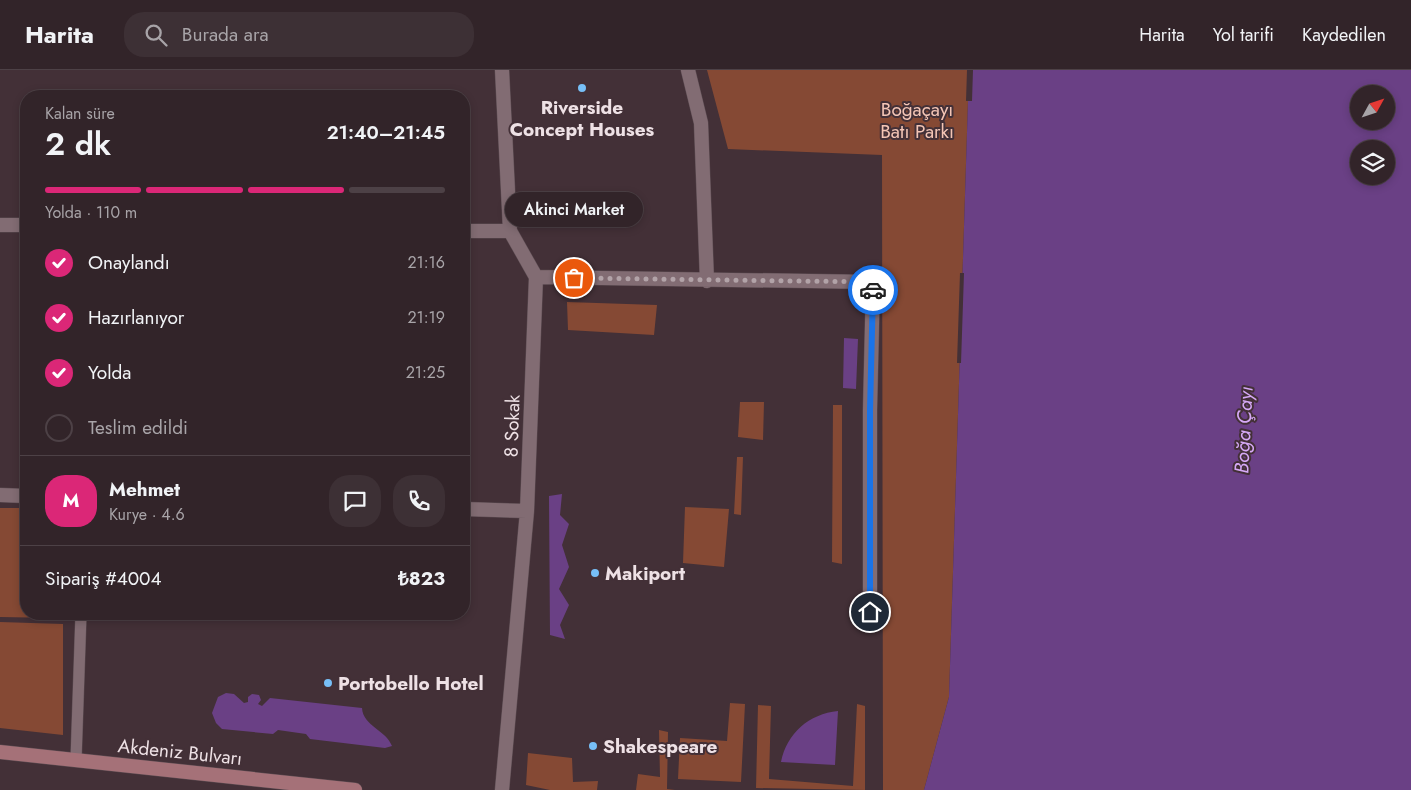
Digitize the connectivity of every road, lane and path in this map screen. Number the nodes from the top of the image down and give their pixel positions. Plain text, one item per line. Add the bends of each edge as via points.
1 (502, 70) edge
2 (688, 70) edge
3 (0, 225) edge
4 (20, 225) edge
5 (470, 231) edge
6 (510, 231) junction
7 (536, 277) junction
8 (707, 281) junction
9 (0, 495) edge
10 (20, 496) edge
11 (470, 509) edge
12 (527, 511) junction
13 (870, 612) dead end
14 (81, 620) edge
15 (0, 752) edge
16 (76, 760) junction
17 (356, 790) edge
18 (502, 790) edge

1 - 6 street
2 - 8 street via 701,123
3 - 4 street
5 - 6 street
6 - 7 street
7 - 8 street
7 - 12 street, 8 Sokak
8 - 13 street via 873,282
9 - 10 street
11 - 12 street
12 - 18 street, 8 Sokak
14 - 16 lane
15 - 16 main road, Akdeniz Bulvarı
16 - 17 main road, Akdeniz Bulvarı

